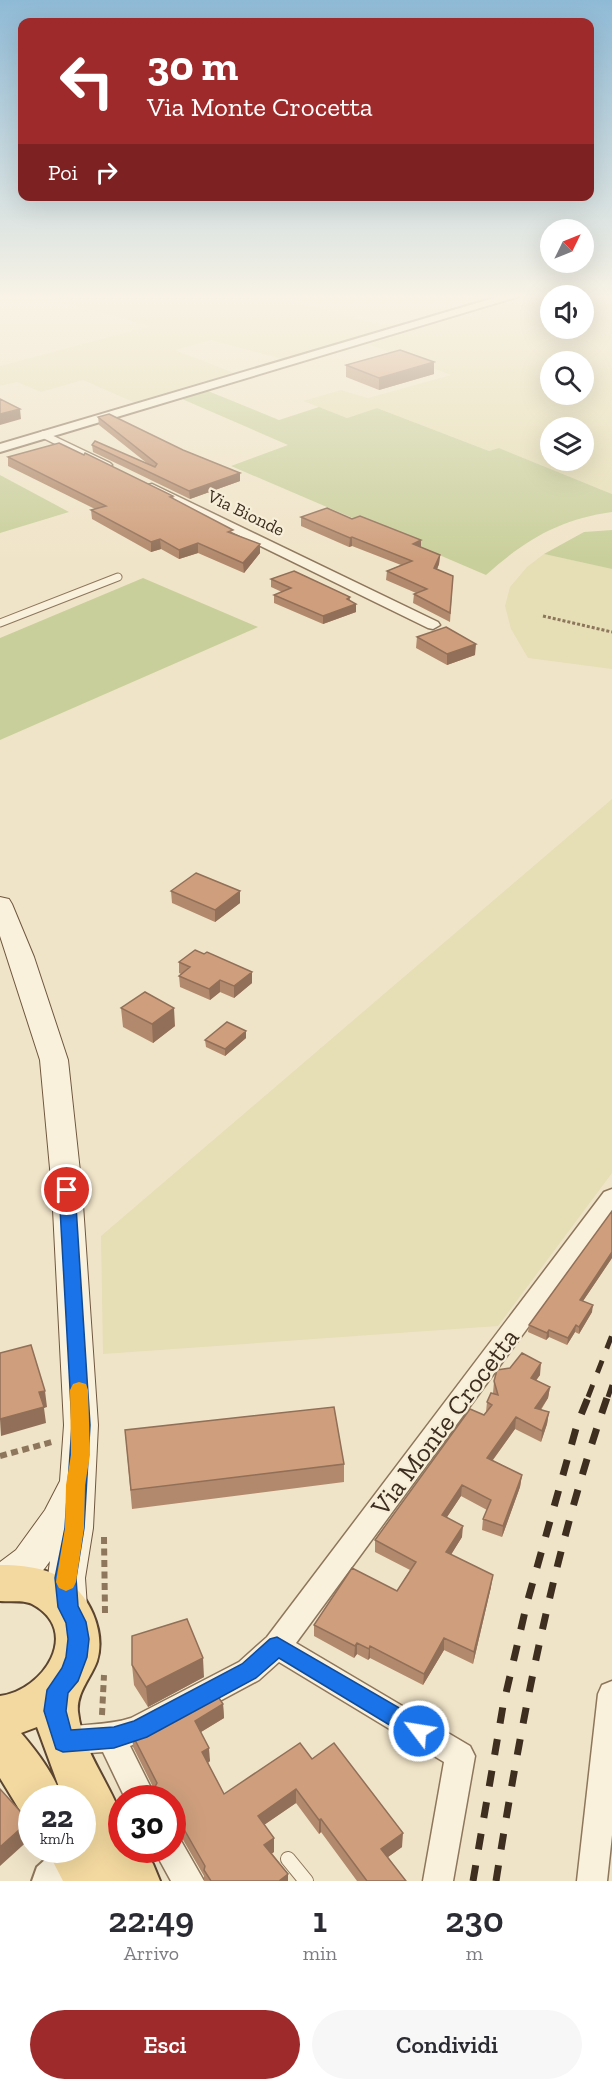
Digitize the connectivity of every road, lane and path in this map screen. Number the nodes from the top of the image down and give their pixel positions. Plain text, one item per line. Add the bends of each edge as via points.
1 (218, 383) edge
2 (43, 434) junction
3 (0, 448) edge
4 (117, 470) edge
5 (138, 480) edge
6 (118, 577) dead end
7 (543, 615) dead end
8 (0, 623) edge
9 (433, 625) dead end
10 (612, 632) edge
11 (0, 904) edge
12 (612, 1197) edge
13 (60, 1445) dead end
14 (0, 1456) edge
15 (76, 1485) junction
16 (104, 1528) dead end
17 (1, 1583) edge
18 (87, 1614) junction
19 (277, 1646) junction
20 (104, 1668) dead end
21 (58, 1690) junction
22 (612, 1694) edge
23 (0, 1717) edge
24 (93, 1735) junction
25 (0, 1742) edge
26 (31, 1785) edge
27 (134, 1785) edge
28 (288, 1859) dead end
29 (177, 1863) edge
30 (136, 1881) edge
31 (189, 1881) edge
32 (306, 1881) edge
33 (438, 1881) edge
34 (592, 1881) edge

1 - 2 street
2 - 3 street
2 - 4 street
5 - 9 street, Via Bionde
6 - 8 lane
7 - 10 path
11 - 15 main road via 54,1060 79,1380 81,1455
12 - 19 street, Via Monte Crocetta
13 - 14 path via 55,1442
15 - 17 main road via 58,1521 29,1562
15 - 18 main road via 75,1528 66,1578
16 - 18 path
17 - 18 main road via 22,1582 40,1587
18 - 21 main road via 76,1622 77,1657
19 - 24 street, Via Monte Crocetta via 249,1671 139,1730
19 - 33 street via 460,1756
20 - 24 path
21 - 23 main road via 33,1708
21 - 24 main road via 55,1711
22 - 34 street
24 - 27 street via 119,1757
24 - 30 main road via 83,1790
25 - 26 main road
28 - 32 lane
29 - 31 street

